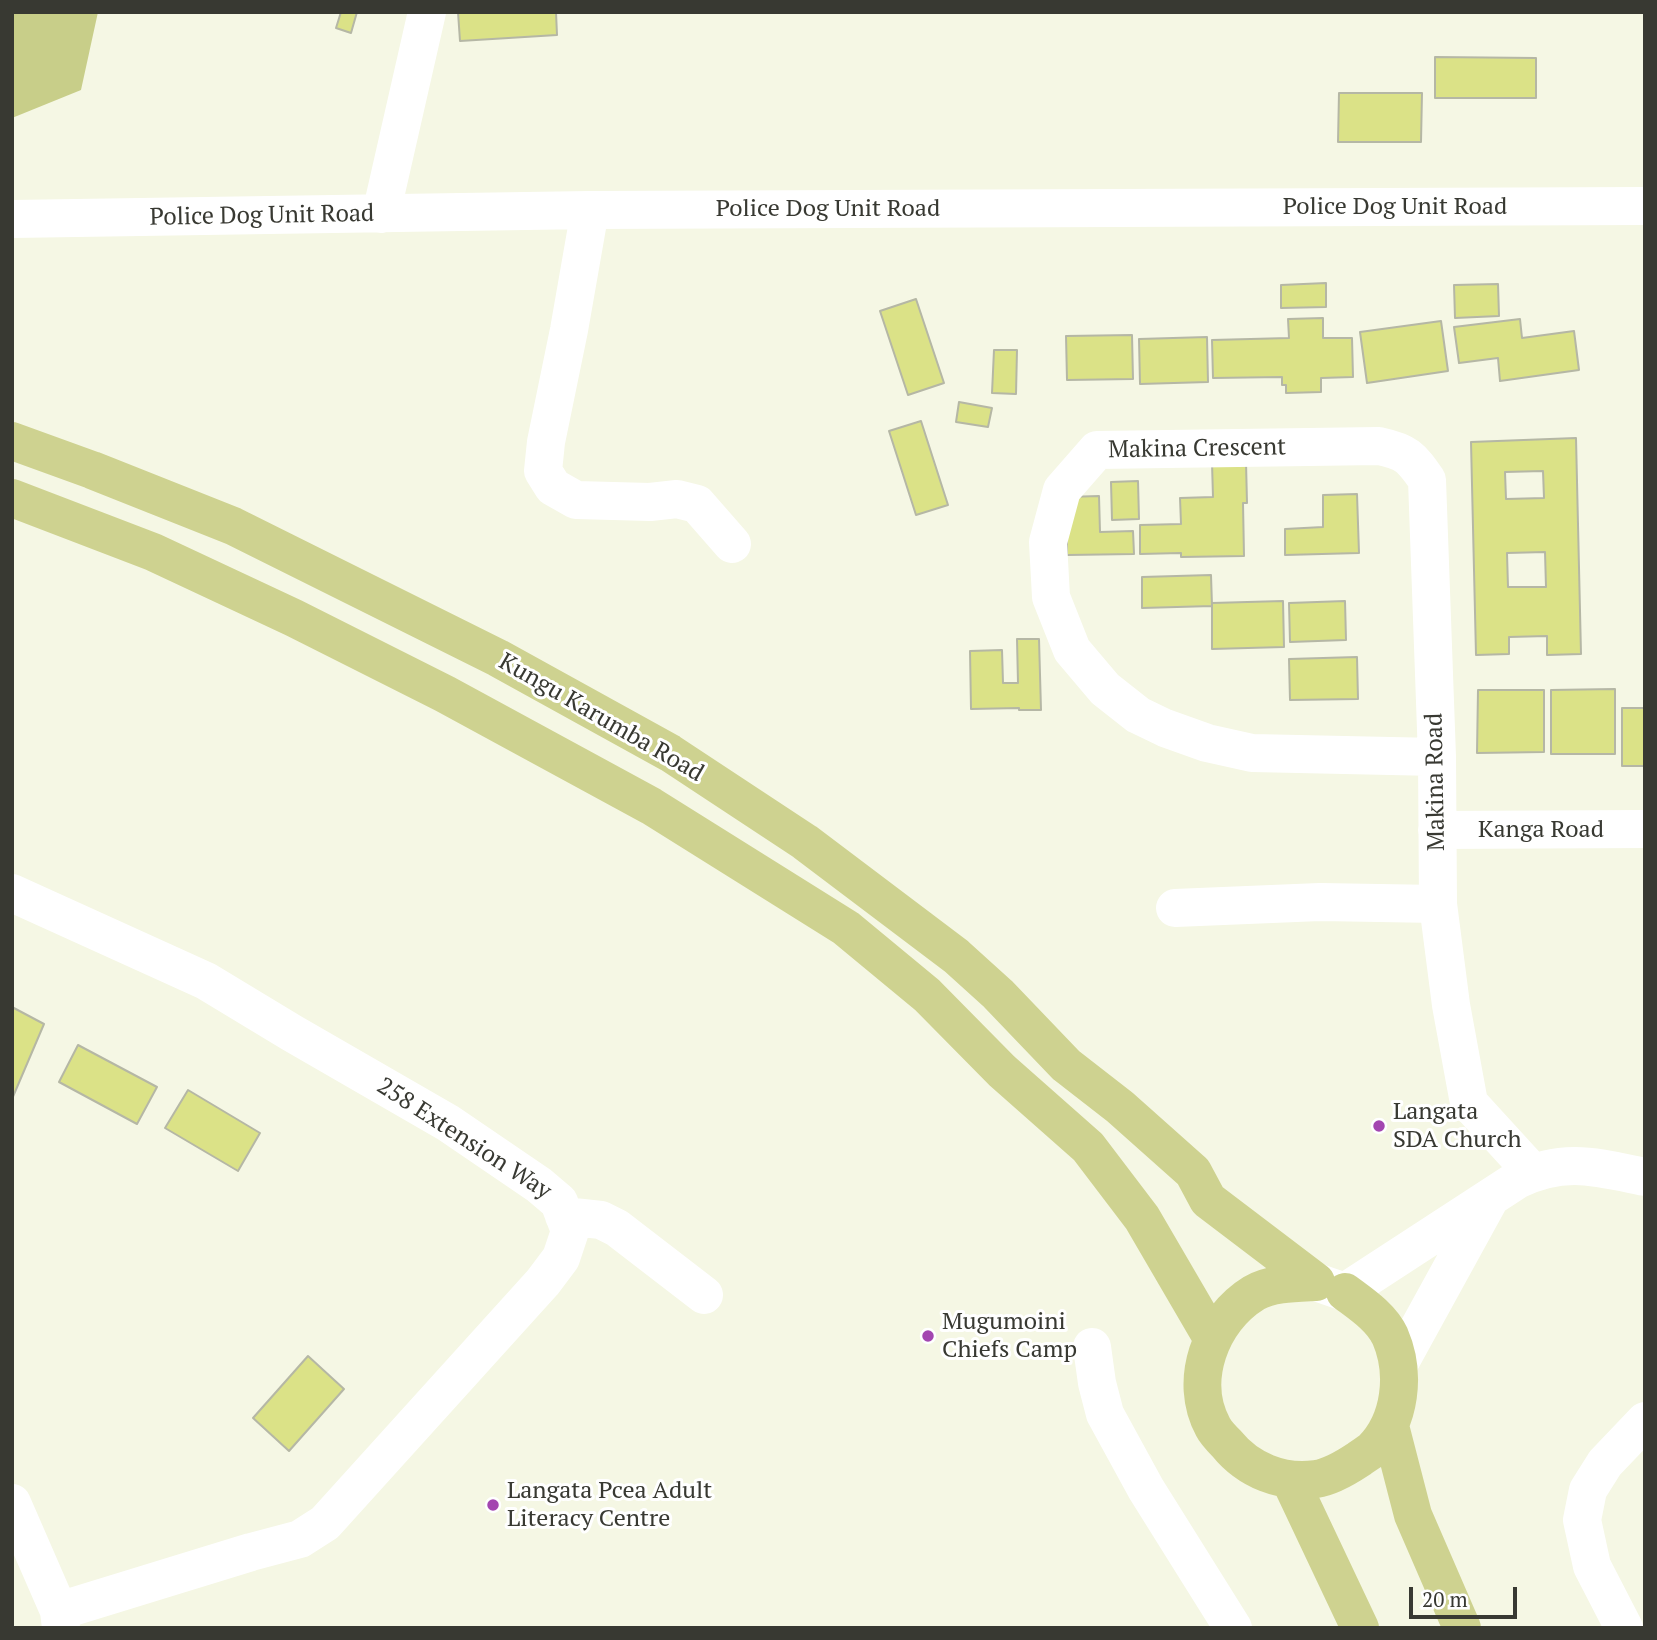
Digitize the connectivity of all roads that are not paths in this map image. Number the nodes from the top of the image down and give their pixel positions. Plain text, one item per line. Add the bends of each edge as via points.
1 (426, 12) edge
2 (1645, 206) edge
3 (590, 210) junction
4 (381, 214) junction
5 (12, 219) edge
6 (12, 441) edge
7 (1325, 447) joint
8 (12, 498) edge
9 (732, 544) dead end
10 (1437, 757) junction
11 (1645, 829) edge
12 (1437, 830) junction
13 (12, 893) edge
14 (1438, 904) junction
15 (1175, 908) dead end
16 (1533, 1172) junction
17 (1645, 1177) edge
18 (1491, 1197) junction
19 (564, 1216) junction
20 (1330, 1287) junction
21 (704, 1295) dead end
22 (1213, 1339) junction
23 (1093, 1347) dead end
24 (1399, 1364) junction
25 (1645, 1421) edge
26 (1390, 1426) junction
27 (1290, 1480) junction
28 (12, 1503) edge
29 (60, 1619) edge
30 (1233, 1628) edge
31 (1360, 1628) edge
32 (1462, 1628) edge
33 (1624, 1628) edge

1 - 4 street
2 - 3 street, Police Dog Unit Road
3 - 4 street, Police Dog Unit Road
3 - 9 street via 543,471 553,487 576,500 677,499 697,504
4 - 5 street, Police Dog Unit Road
6 - 20 main road, Kungu Karumba Road via 233,526 498,658 670,753 805,842 956,957 1066,1065 1193,1172 1208,1200
7 - 10 street, Makina Road via 1399,450 1427,480
7 - 10 street, Makina Crescent via 1097,450 1062,490 1048,542 1051,597 1072,650 1105,689 1138,715 1165,728 1252,753
8 - 22 main road via 153,552 445,694 651,806 846,928 927,995 1087,1147 1142,1218
10 - 12 street, Makina Road
11 - 12 street, Kanga Road
12 - 14 street, Makina Road
13 - 19 street, 258 Extension Way via 206,981 448,1123 539,1185 559,1202
14 - 15 street via 1320,902
14 - 16 street, Makina Road via 1469,1103
16 - 17 street via 1561,1166 1597,1167
16 - 18 street
18 - 20 street
18 - 24 street
19 - 21 street via 601,1220 617,1228
19 - 29 street, 258 Extension Way via 570,1231 561,1258 543,1282 325,1523 300,1539
20 - 22 main road via 1285,1283 1255,1292 1230,1312
20 - 24 main road via 1370,1310 1389,1335
22 - 27 main road via 1203,1367 1204,1400 1213,1428 1233,1452 1257,1470
23 - 30 street via 1105,1414
24 - 26 main road via 1399,1395
25 - 33 street via 1605,1463 1588,1490 1582,1520 1592,1566
26 - 27 main road via 1372,1450 1347,1467 1318,1479
26 - 32 main road via 1413,1516
27 - 31 main road
28 - 29 street

